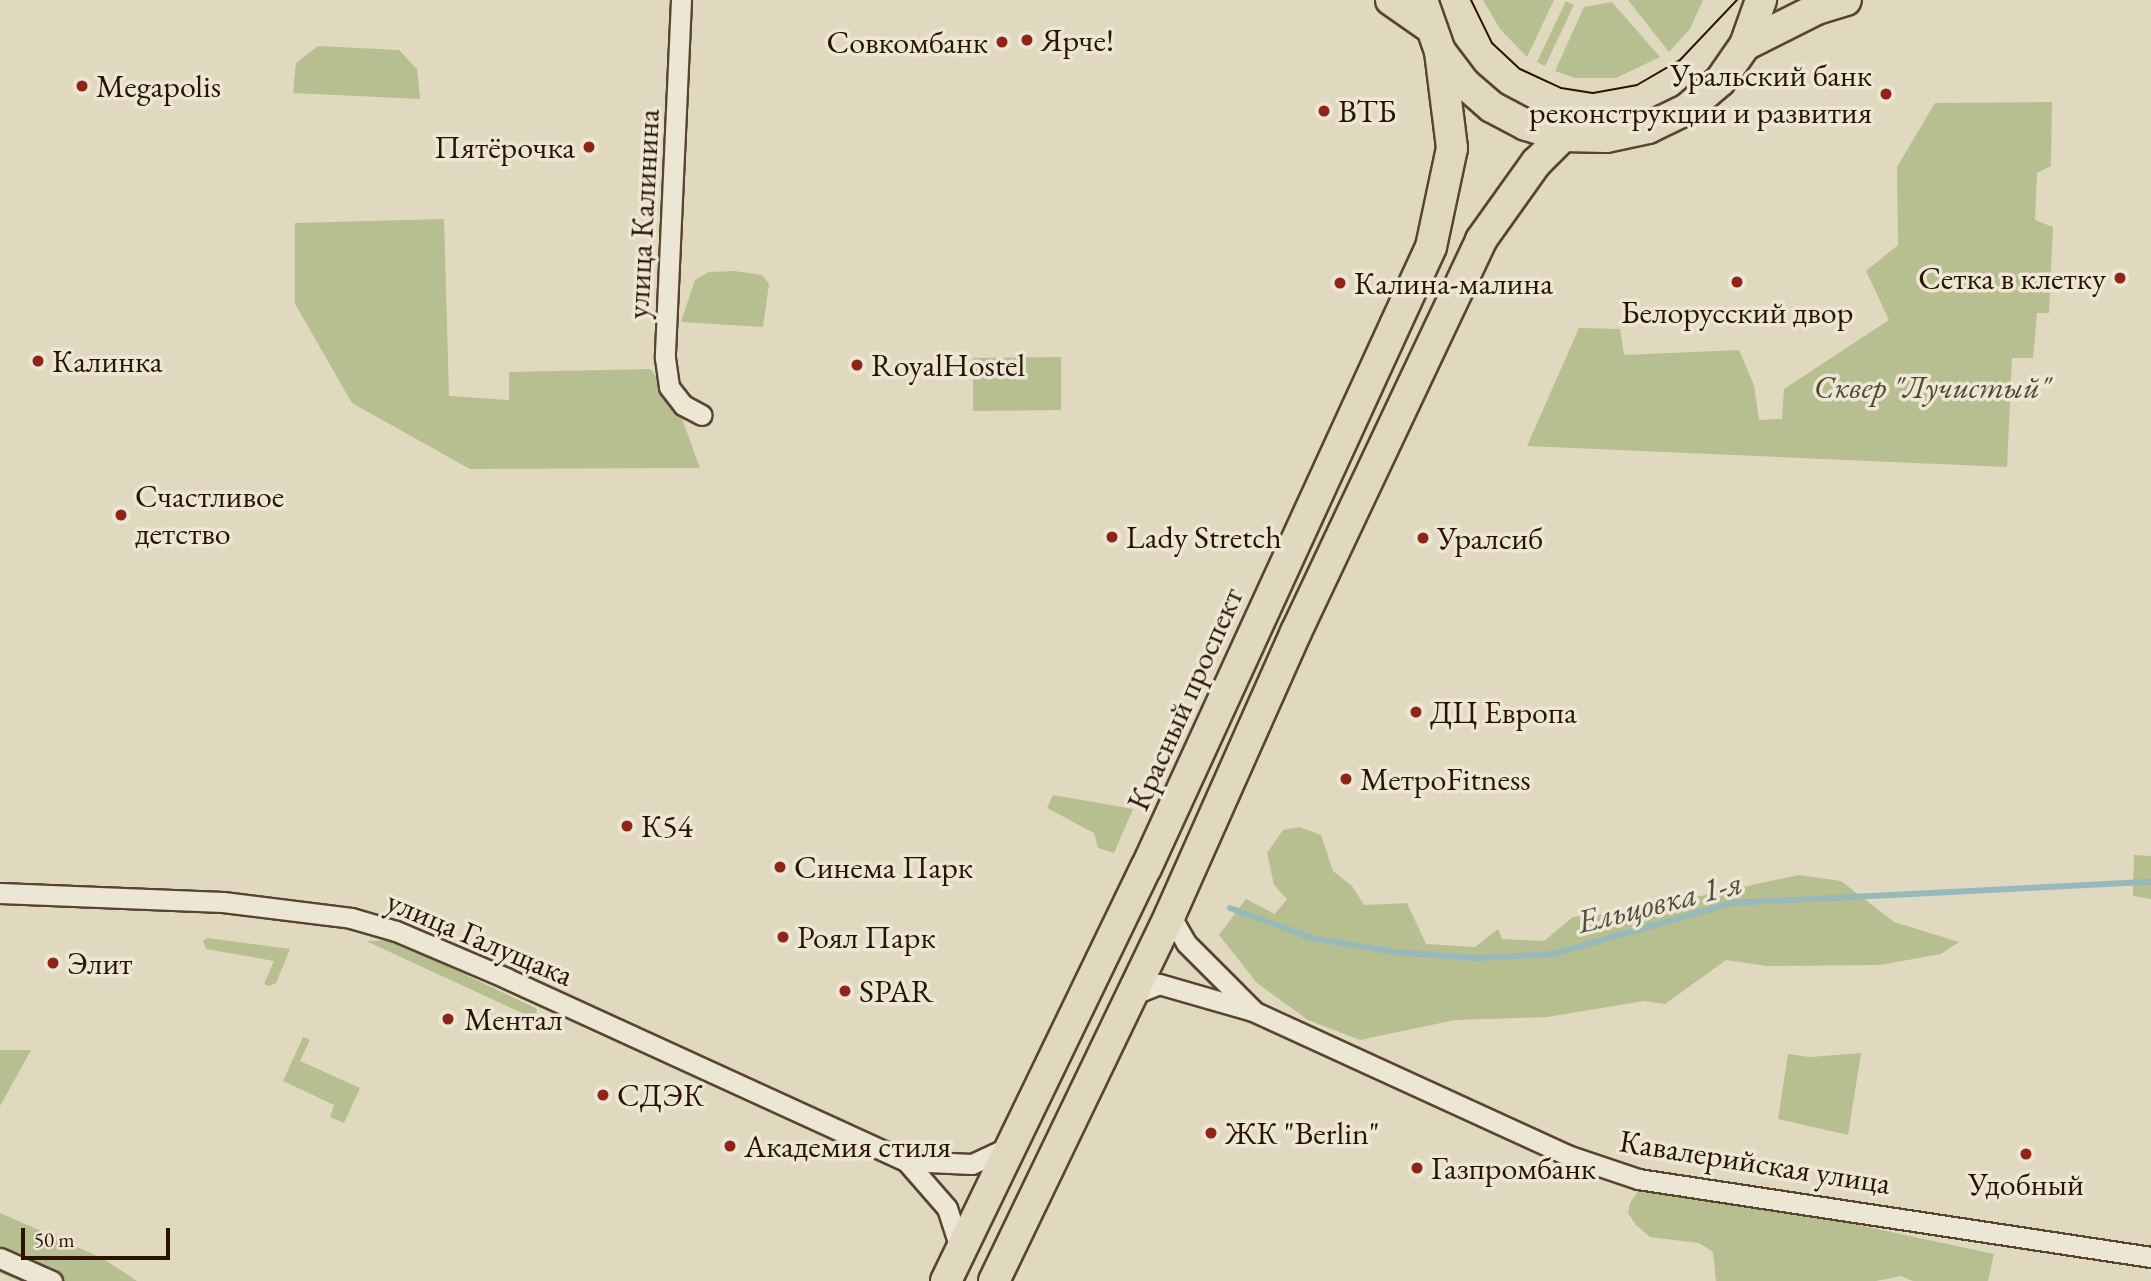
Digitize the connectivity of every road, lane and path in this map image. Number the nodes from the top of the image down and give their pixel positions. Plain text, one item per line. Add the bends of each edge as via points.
1 (681, 0) edge
2 (1391, 0) edge
3 (1761, 0) edge
4 (1846, 0) edge
5 (1430, 25) edge
6 (1745, 45) junction
7 (1563, 136) junction
8 (702, 415) dead end
9 (0, 893) edge
10 (1170, 915) junction
11 (1132, 995) junction
12 (1254, 1010) junction
13 (1011, 1146) junction
14 (906, 1161) junction
15 (961, 1251) junction
16 (2151, 1257) edge
17 (0, 1258) edge
18 (52, 1281) edge
19 (946, 1281) edge
20 (994, 1281) edge

1 - 8 street, улица Калинина via 665,358 669,387 683,405
2 - 5 main road
3 - 6 main road
4 - 6 main road via 1817,9
5 - 7 main road via 1463,82 1492,107 1526,125
5 - 13 main road, Красный проспект via 1452,148 1431,247 1146,868
6 - 7 main road via 1720,81 1687,109 1648,128 1606,137
7 - 10 main road via 1536,163 1481,240 1296,632
9 - 14 street, улица Галущака via 223,902 351,918 396,931
10 - 11 main road
10 - 12 street via 1186,943
11 - 12 street via 1159,984
11 - 20 main road
12 - 16 street, Кавалерийская улица via 1611,1172
13 - 14 street via 972,1164
13 - 15 main road, Красный проспект
14 - 15 street via 947,1208
15 - 19 main road, Красный проспект
17 - 18 street

